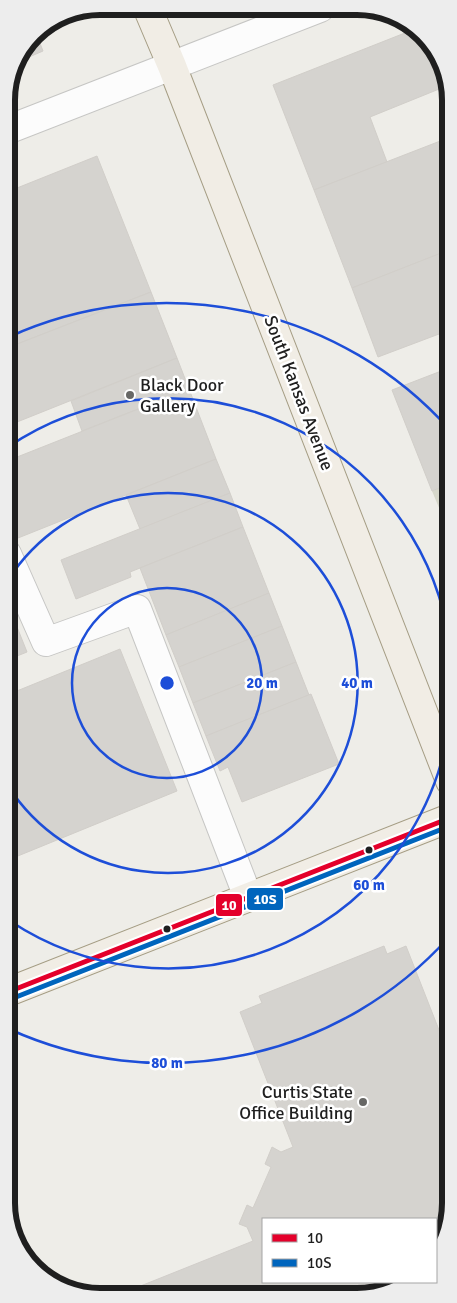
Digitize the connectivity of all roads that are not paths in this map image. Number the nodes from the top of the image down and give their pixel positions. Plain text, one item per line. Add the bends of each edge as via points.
1 (150, 15) edge
2 (302, 15) edge
3 (172, 66) junction
4 (15, 127) edge
5 (15, 572) edge
6 (442, 760) edge
7 (442, 821) edge
8 (248, 897) junction
9 (15, 989) edge

1 - 3 main road, South Kansas Avenue
2 - 3 street
3 - 4 street
3 - 6 main road, South Kansas Avenue
5 - 8 street via 46,642 138,609
7 - 8 main road
8 - 9 main road

